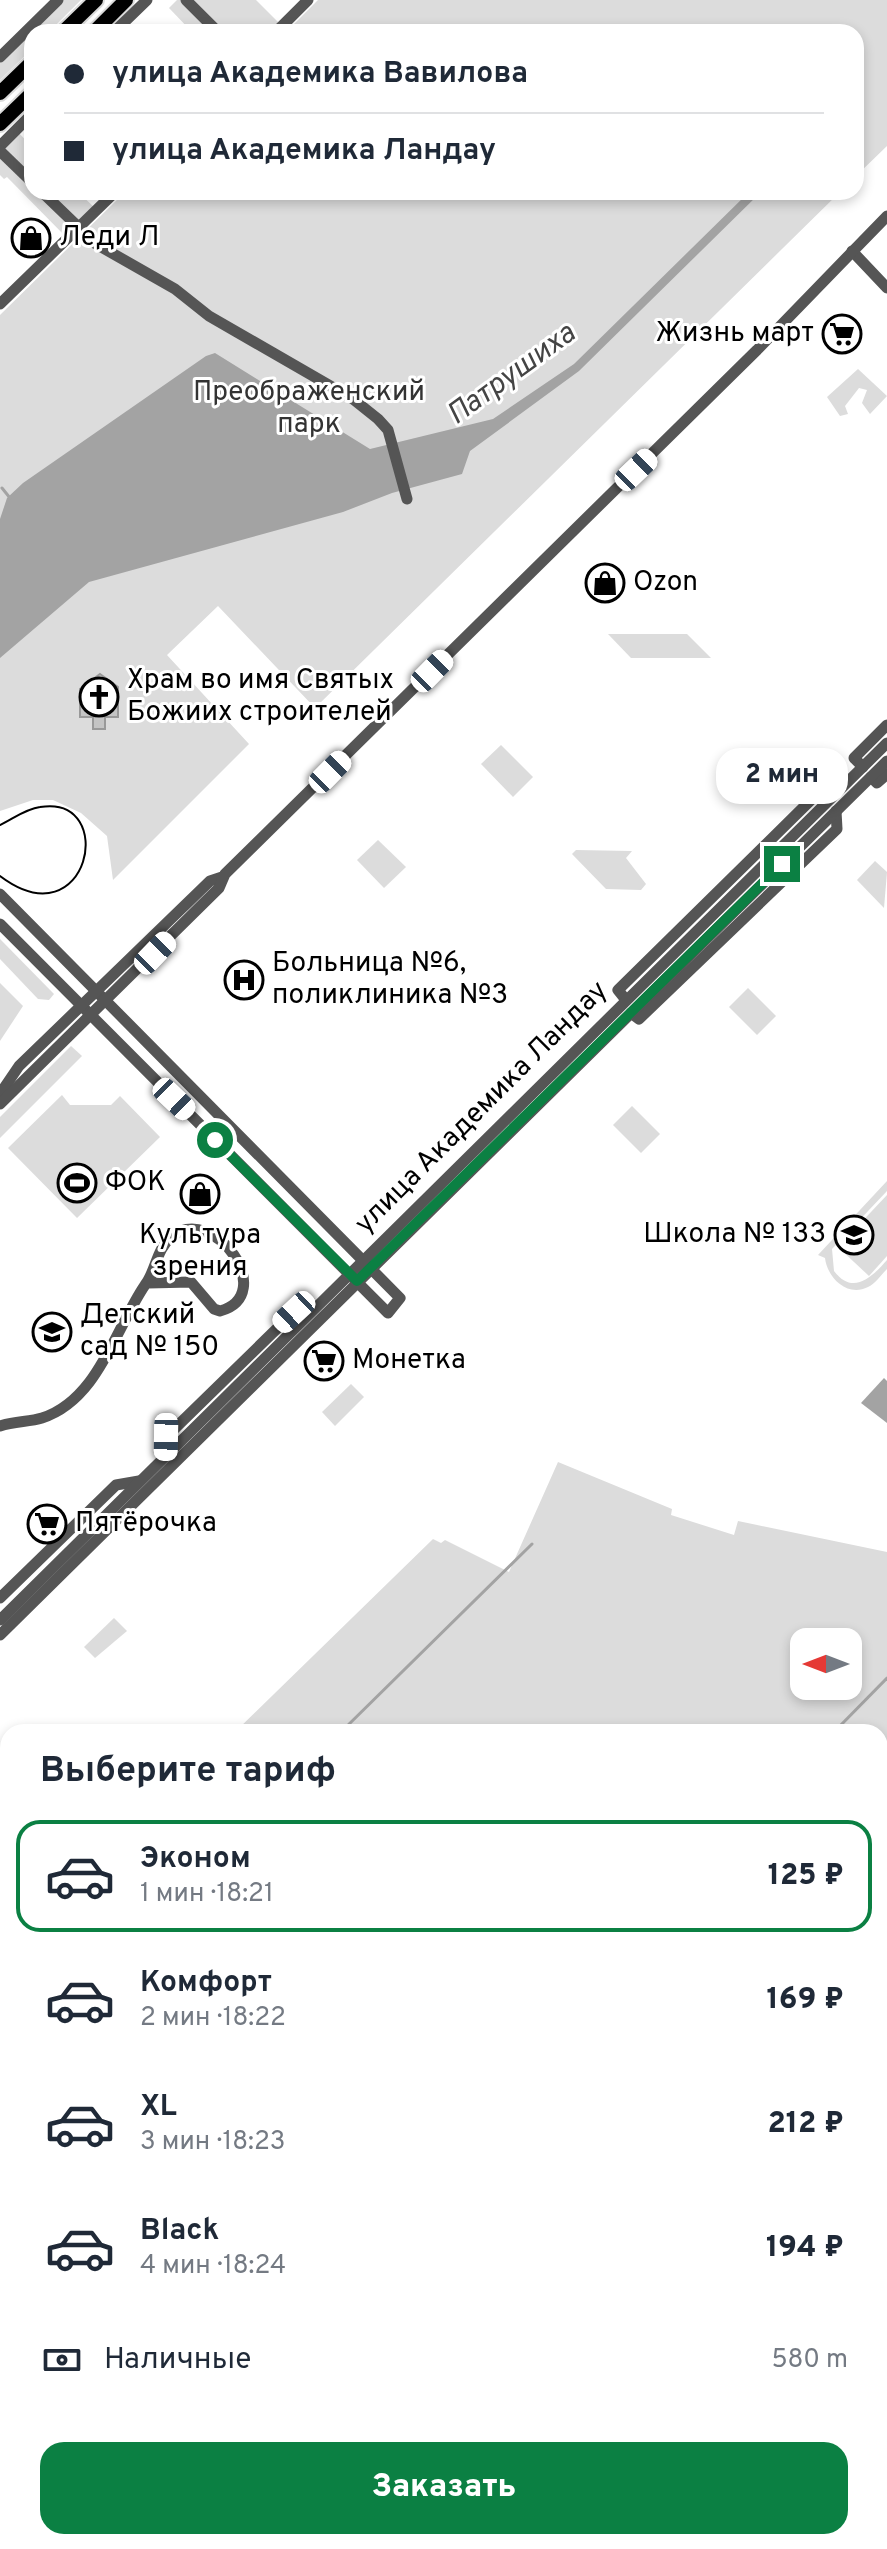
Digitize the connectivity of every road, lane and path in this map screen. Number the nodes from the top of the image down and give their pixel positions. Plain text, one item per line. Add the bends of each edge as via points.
1 (58, 0) edge
2 (96, 0) edge
3 (126, 0) edge
4 (147, 0) edge
5 (186, 0) edge
6 (308, 0) edge
7 (34, 24) edge
8 (71, 24) edge
9 (102, 24) edge
10 (122, 24) edge
11 (210, 24) edge
12 (284, 24) edge
13 (24, 33) edge
14 (0, 57) edge
15 (24, 70) edge
16 (0, 93) edge
17 (24, 101) edge
18 (24, 123) edge
19 (0, 124) edge
20 (0, 149) edge
21 (24, 174) edge
22 (50, 200) edge
23 (107, 200) edge
24 (887, 216) edge
25 (78, 229) junction
26 (852, 251) junction
27 (887, 288) edge
28 (0, 304) edge
29 (407, 499) dead end
30 (887, 725) edge
31 (887, 743) edge
32 (887, 761) edge
33 (887, 774) edge
34 (871, 776) junction
35 (222, 877) junction
36 (0, 894) edge
37 (0, 924) edge
38 (96, 992) junction
39 (106, 1003) junction
40 (81, 1006) junction
41 (91, 1017) junction
42 (0, 1094) edge
43 (0, 1104) edge
44 (366, 1264) junction
45 (353, 1278) junction
46 (148, 1283) junction
47 (0, 1426) edge
48 (140, 1481) junction
49 (0, 1598) edge
50 (0, 1620) edge
51 (0, 1635) edge

1 - 7 street
2 - 8 main road
3 - 9 main road
4 - 10 street
5 - 11 street
6 - 12 street
13 - 14 street
15 - 16 main road
17 - 19 main road
18 - 20 street
20 - 21 street
22 - 25 street
23 - 25 street
24 - 26 street
25 - 28 street
25 - 29 street via 378,419 388,430
26 - 27 street
26 - 35 street
30 - 34 street, улица Академика Ландау via 854,758
31 - 34 street, улица Академика Ландау
32 - 34 street, улица Академика Ландау
33 - 34 street
34 - 44 street, улица Академика Ландау via 635,1016
34 - 44 street, улица Академика Ландау via 834,795 622,995
35 - 38 street via 210,881
35 - 39 street via 219,888
36 - 38 street
37 - 40 street
38 - 39 street
38 - 40 street
39 - 41 street
39 - 44 street
40 - 41 street
40 - 42 street via 19,1066
41 - 43 street
41 - 45 street
44 - 45 street, улица Академика Ландау
44 - 45 street via 400,1298 388,1313
45 - 48 street, улица Академика Ландау via 312,1310 294,1312 219,1382 166,1437 166,1455
45 - 51 street, улица Академика Ландау
46 - 46 street via 167,1241 195,1226 220,1241 246,1279 238,1301 220,1311 191,1282
46 - 47 street via 83,1392 40,1419
48 - 49 street via 116,1485
48 - 50 street

